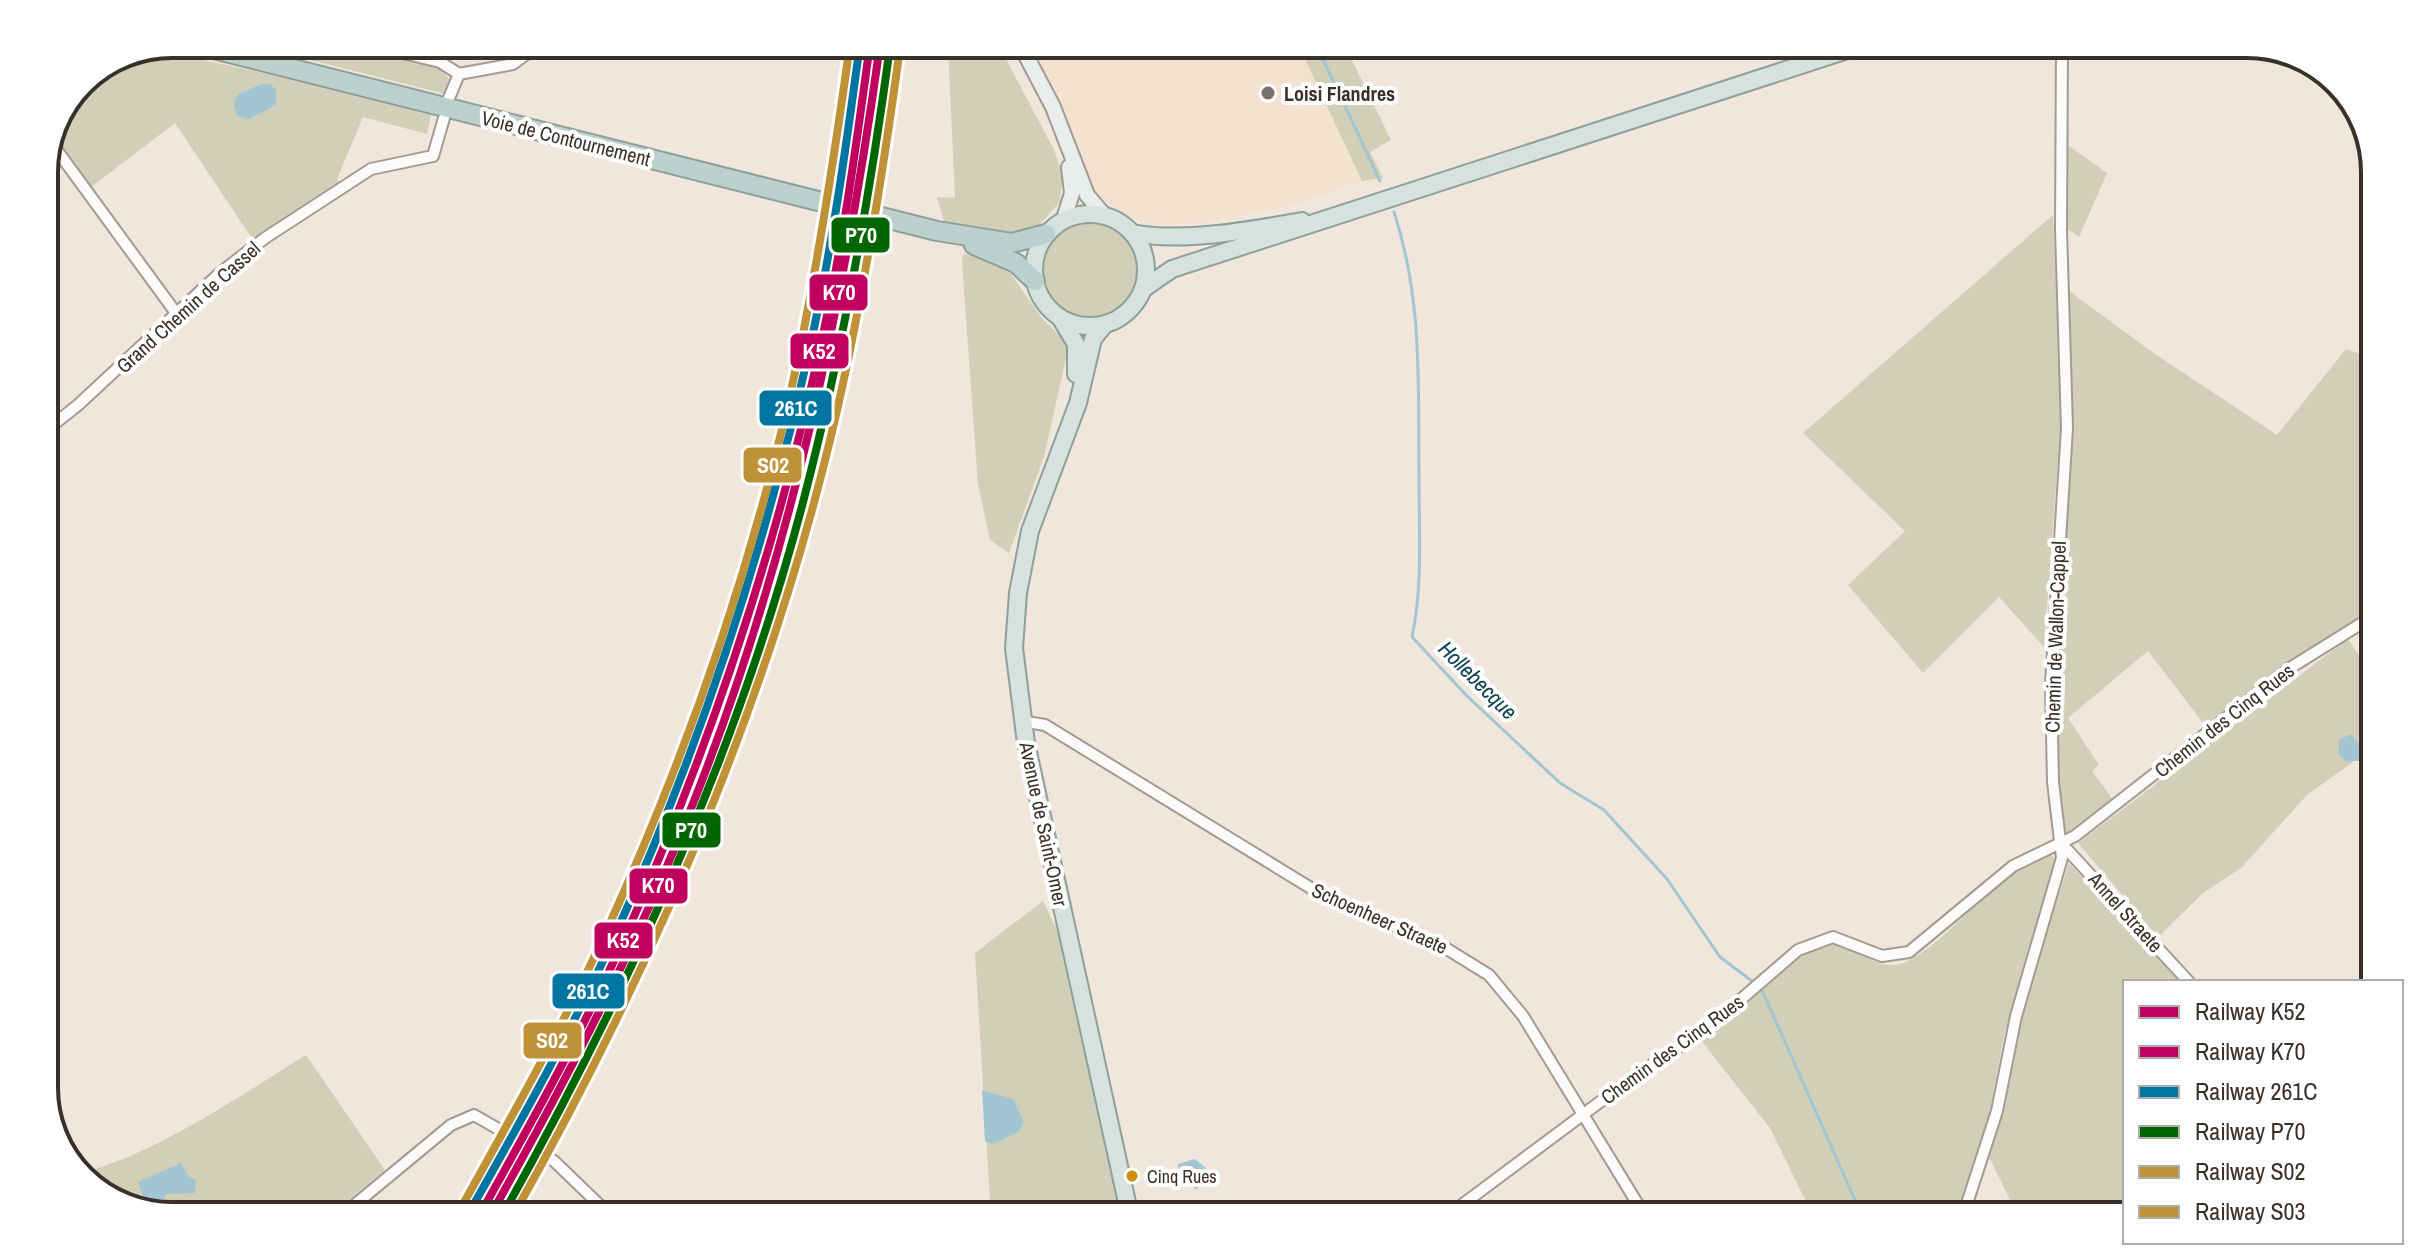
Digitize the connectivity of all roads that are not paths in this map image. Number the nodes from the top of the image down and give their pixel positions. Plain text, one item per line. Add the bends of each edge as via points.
1 (249, 58) edge
2 (424, 58) edge
3 (521, 58) edge
4 (1018, 58) edge
5 (1027, 58) edge
6 (1823, 58) edge
7 (2062, 58) edge
8 (459, 74) junction
9 (449, 98) dead end
10 (444, 118) dead end
11 (60, 154) edge
12 (1358, 209) junction
13 (1104, 215) junction
14 (1064, 219) junction
15 (937, 231) junction
16 (1132, 233) junction
17 (1046, 234) junction
18 (1035, 281) junction
19 (1143, 289) junction
20 (176, 313) junction
21 (1060, 317) junction
22 (1105, 324) junction
23 (58, 421) edge
24 (1064, 433) junction
25 (2361, 624) edge
26 (1021, 721) junction
27 (2061, 843) junction
28 (2187, 980) edge
29 (1583, 1114) junction
30 (358, 1202) edge
31 (596, 1202) edge
32 (1127, 1202) edge
33 (1466, 1202) edge
34 (1636, 1202) edge
35 (1968, 1202) edge

1 - 15 highway, Voie de Contournement
2 - 8 street
3 - 8 street
4 - 14 main road via 1070,171 1072,193
5 - 13 main road via 1062,127 1087,195
6 - 12 main road
7 - 27 street, Chemin de Wallon-Cappel via 2067,428 2051,684 2053,791
8 - 9 street
10 - 20 street, Grand Chemin de Cassel via 433,156 385,163 364,173 246,252
11 - 20 street
12 - 16 main road via 1238,230
12 - 19 main road via 1172,269
13 - 14 main road
13 - 16 main road
14 - 17 main road
15 - 17 highway, Voie de Contournement via 1017,243
15 - 18 highway, Voie de Contournement via 1016,263
16 - 19 main road via 1145,262
17 - 18 main road via 1035,256
18 - 21 main road via 1045,304
19 - 22 main road via 1128,311
20 - 23 street, Grand Chemin de Cassel
21 - 22 main road via 1084,326
21 - 24 main road, Avenue de Saint-Omer via 1078,355
22 - 24 main road, Avenue de Saint-Omer via 1093,339 1078,403
24 - 26 main road, Avenue de Saint-Omer via 1033,520 1020,580 1014,648
25 - 27 street, Chemin des Cinq Rues via 2290,668
26 - 29 street, Schoenheer Straete via 1052,729 1314,890 1471,961 1509,997
26 - 32 main road, Avenue de Saint-Omer
27 - 28 street, Annel Straete
27 - 29 street, Chemin des Cinq Rues via 2013,866 1903,954 1882,956 1833,937 1804,946 1710,1026
27 - 35 street, Chemin de Wallon-Cappel via 2059,872 2016,1016 1997,1111
29 - 33 street, Chemin des Cinq Rues
29 - 34 street, Schoenheer Straete
30 - 31 street via 432,1140 474,1115 548,1156

